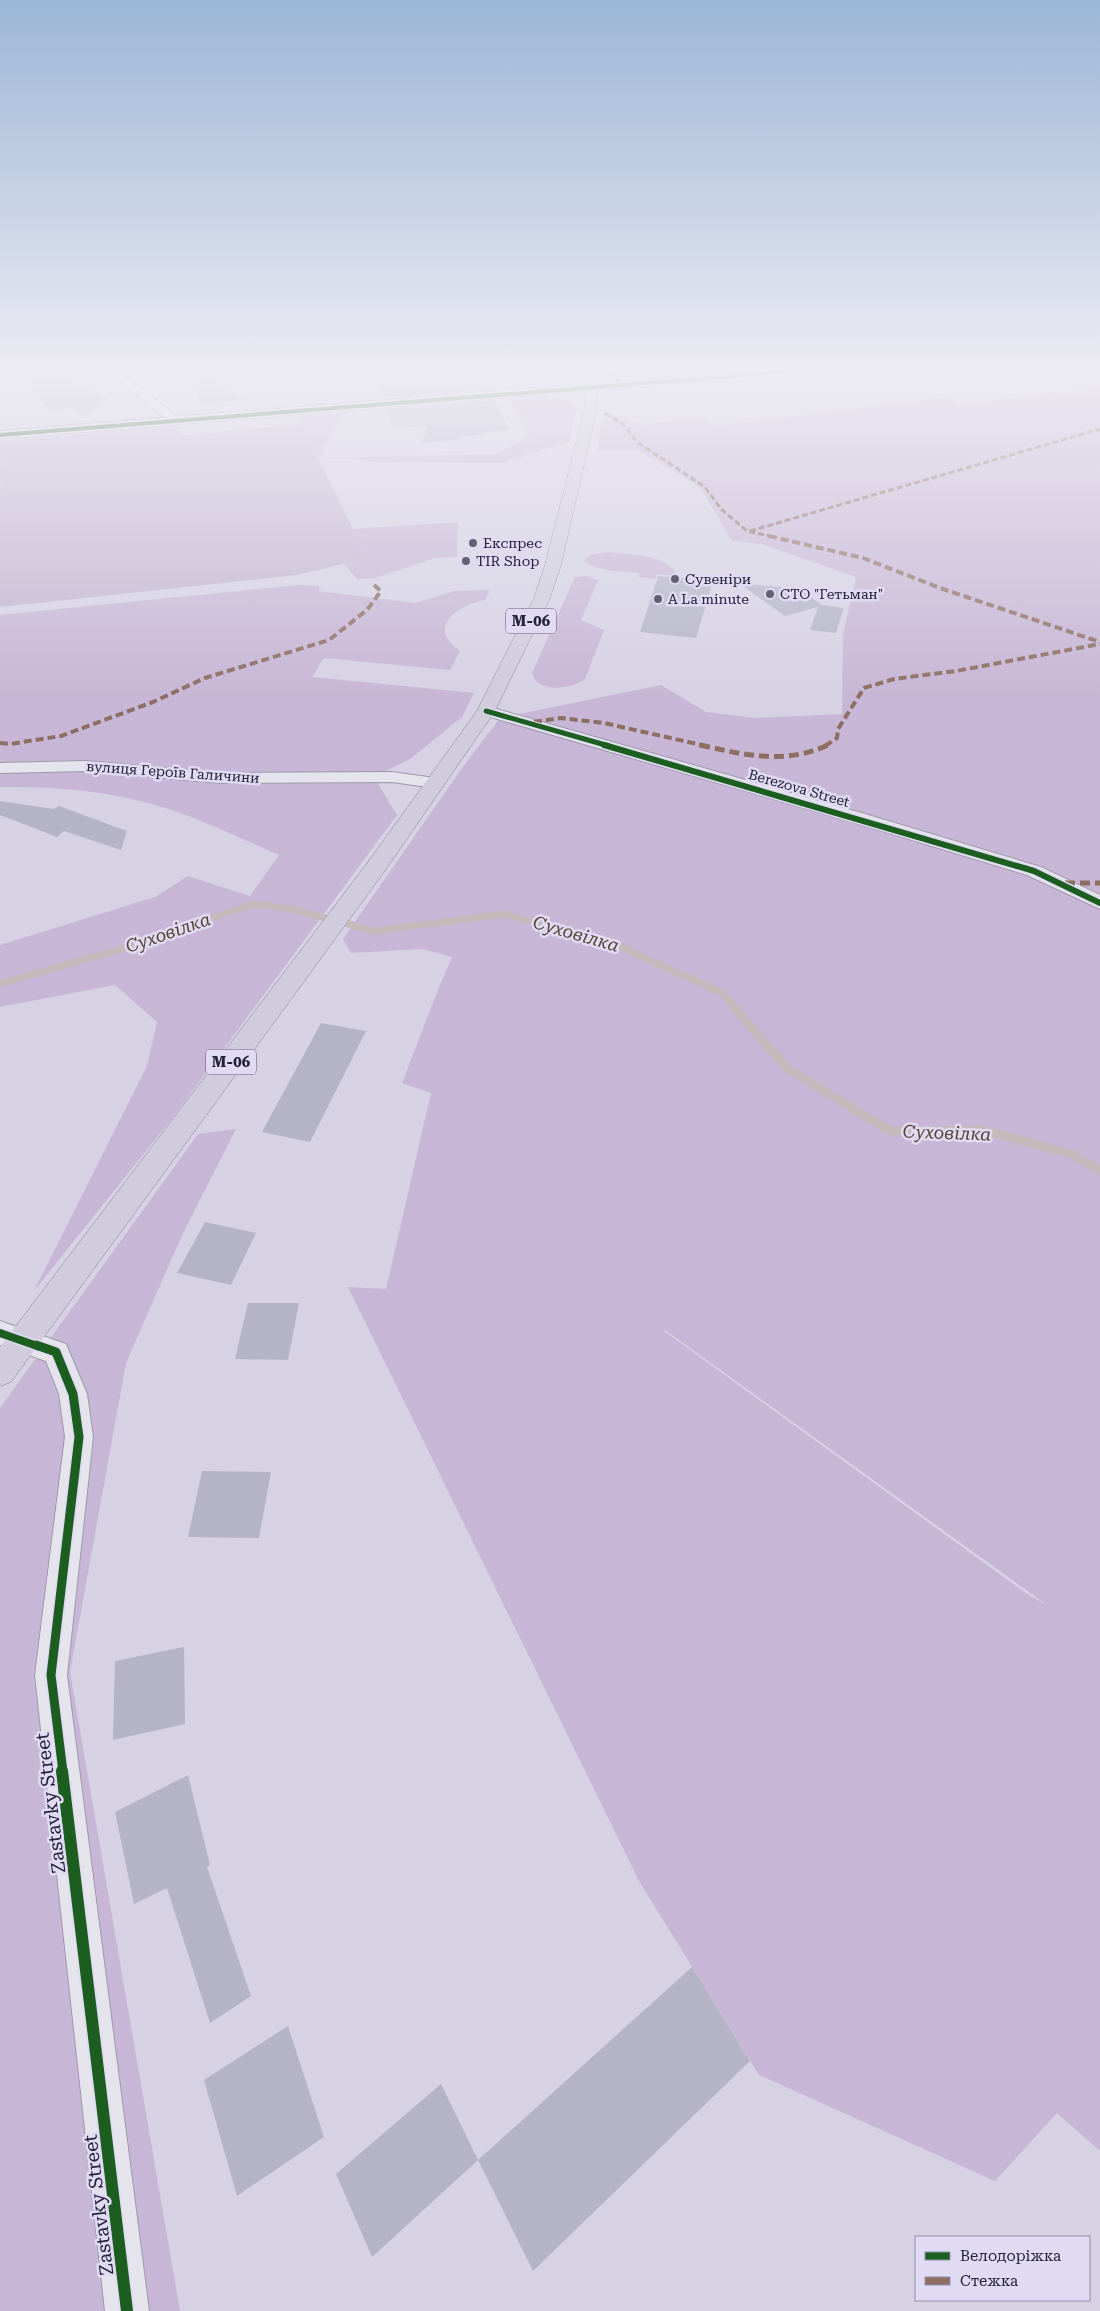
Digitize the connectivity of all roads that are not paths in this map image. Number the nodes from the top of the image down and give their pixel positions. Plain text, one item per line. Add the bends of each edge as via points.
1 (574, 480) edge
2 (486, 711) junction
3 (0, 768) edge
4 (435, 783) junction
5 (1100, 903) edge
6 (11, 1337) edge
7 (0, 1372) edge
8 (127, 2311) edge

1 - 2 highway, М-06 via 553,565 536,612
2 - 4 highway, М-06
2 - 5 street, Berezova Street via 1034,871
3 - 4 street, вулиця Героїв Галичини via 86,766 222,778 392,777
4 - 6 highway, М-06 via 304,964
6 - 7 highway, М-06
6 - 8 street, Zastavky Street via 56,1352 73,1394 79,1437 51,1675

